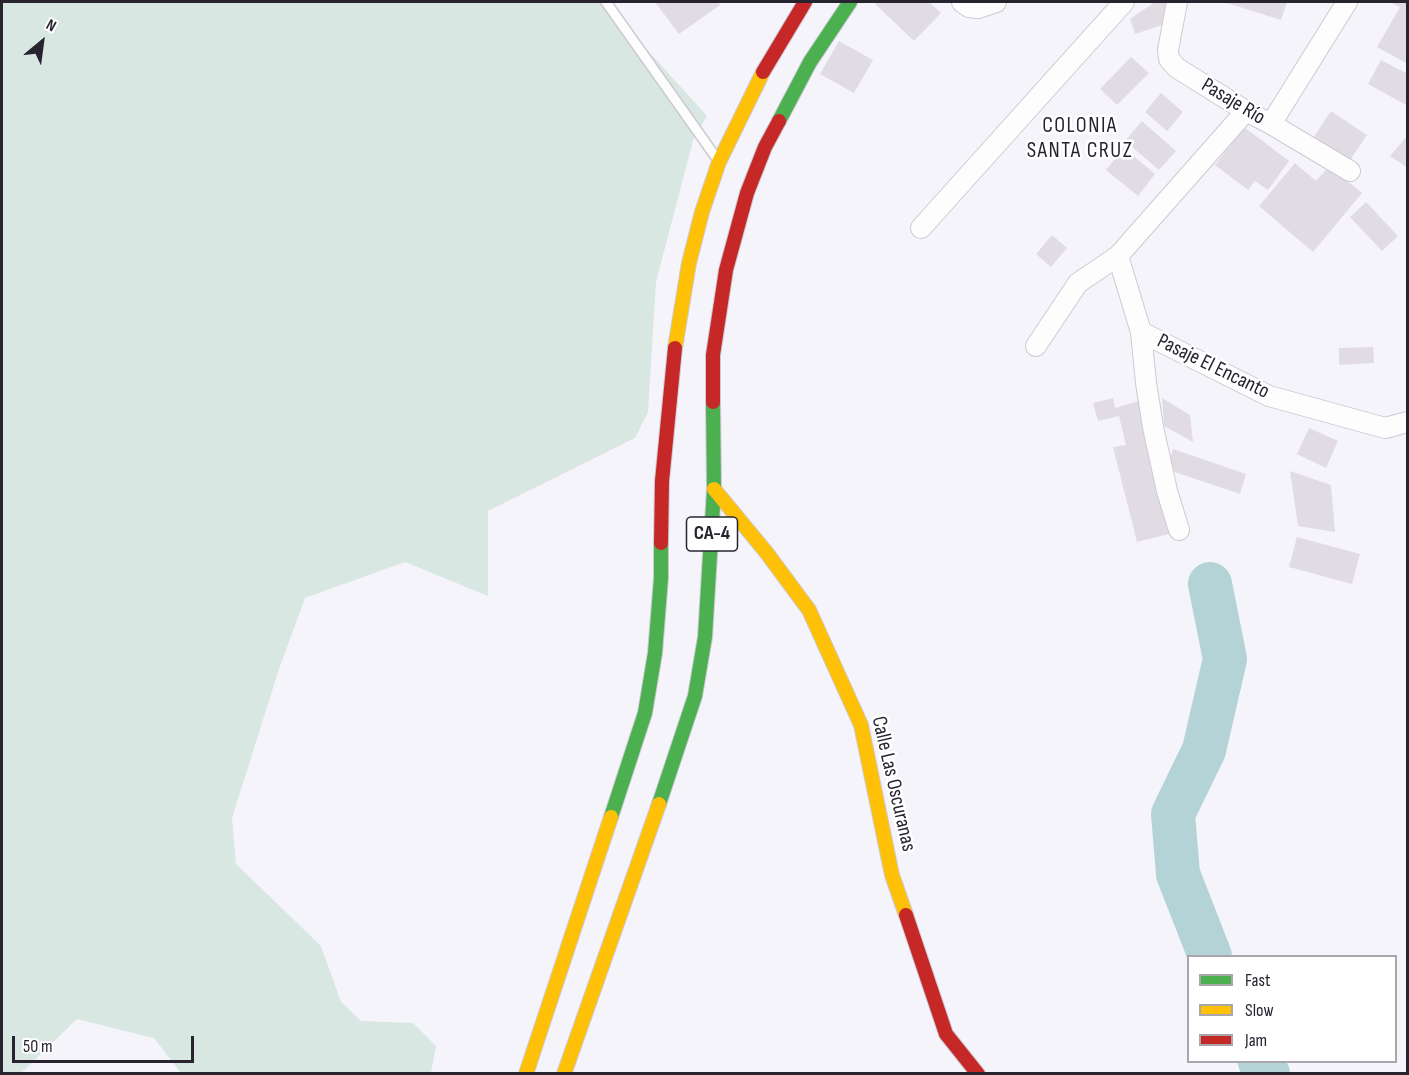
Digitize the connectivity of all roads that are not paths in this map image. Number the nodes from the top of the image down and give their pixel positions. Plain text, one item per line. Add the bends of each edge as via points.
1 (606, 2) edge
2 (805, 2) edge
3 (850, 2) edge
4 (962, 2) edge
5 (996, 2) edge
6 (1124, 2) edge
7 (1177, 2) edge
8 (1347, 2) edge
9 (1246, 111) junction
10 (1271, 124) junction
11 (719, 162) junction
12 (1350, 171) dead end
13 (921, 228) dead end
14 (1118, 256) junction
15 (1141, 332) junction
16 (1036, 346) dead end
17 (1407, 422) edge
18 (714, 489) junction
19 (1179, 530) dead end
20 (526, 1074) edge
21 (564, 1074) edge
22 (978, 1074) edge

1 - 11 lane
2 - 11 main road, CA-4 via 764,70
3 - 18 main road, CA-4 via 810,62 765,147 747,193 726,270 713,355
4 - 5 street via 978,8
6 - 13 street
7 - 9 street, Pasaje Río via 1167,50 1169,59
8 - 10 street
9 - 10 street, Pasaje Río
9 - 14 street
10 - 12 street, Pasaje Río
11 - 20 main road, CA-4 via 689,263 676,336 662,481 655,653 645,713
14 - 15 street, Pasaje El Encanto
14 - 16 street via 1078,283
15 - 17 street, Pasaje El Encanto via 1269,396 1385,428
15 - 19 street via 1153,427
18 - 21 main road, CA-4 via 705,637 696,696
18 - 22 main road, Calle Las Oscuranas via 809,610 861,724 896,887 946,1034

